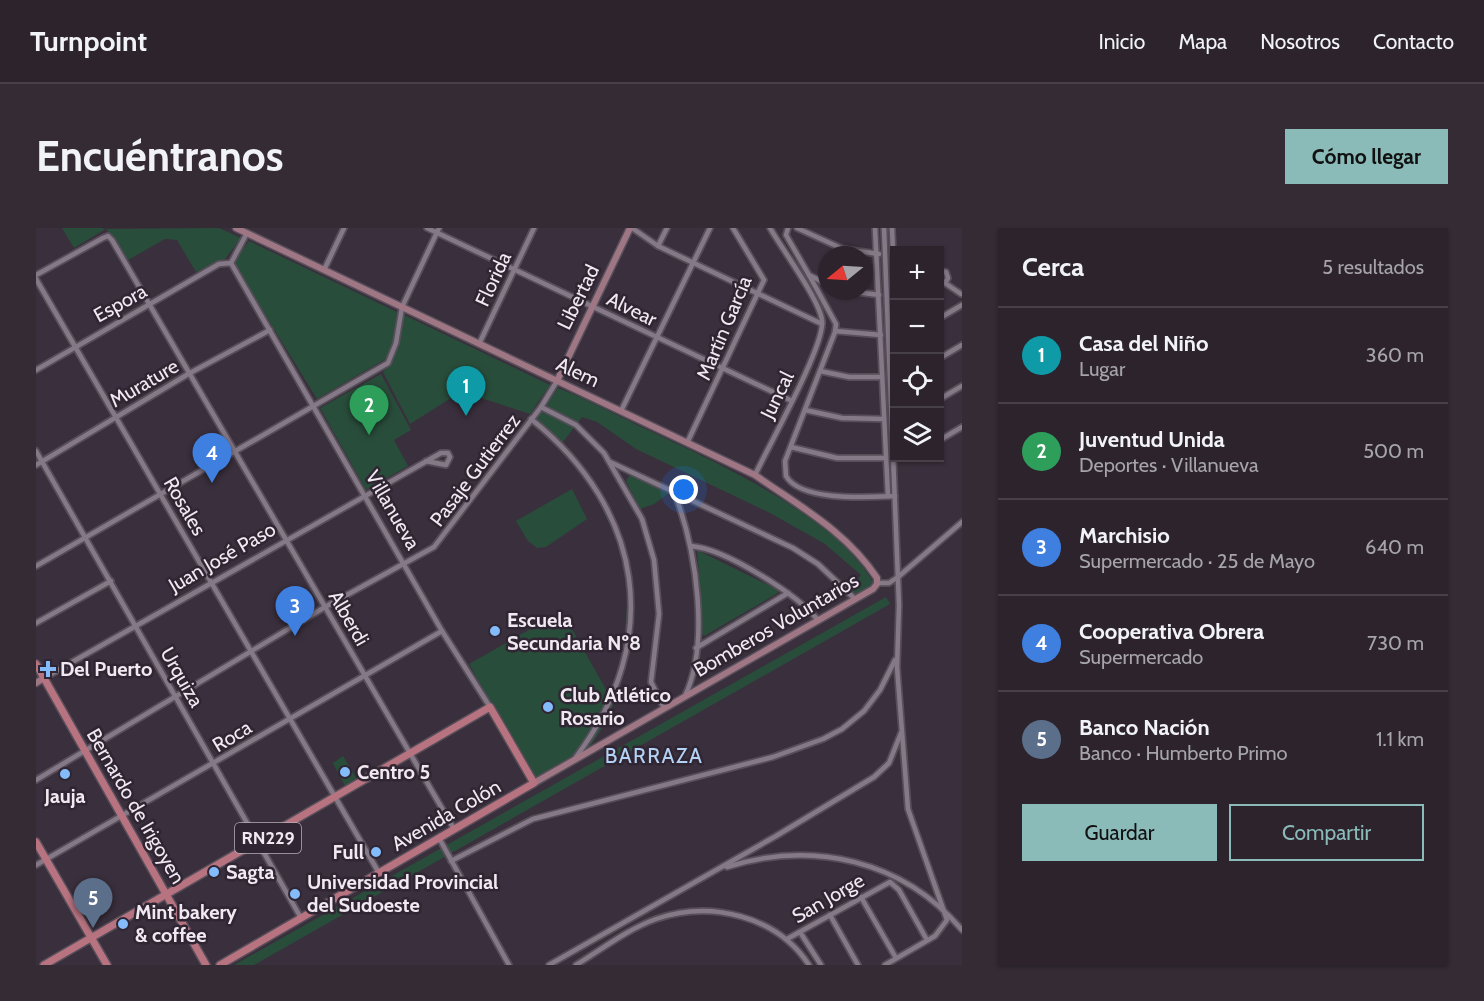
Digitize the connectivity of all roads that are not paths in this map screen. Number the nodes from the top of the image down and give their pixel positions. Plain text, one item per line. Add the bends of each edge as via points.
1 (236, 228) edge
2 (344, 228) edge
3 (427, 228) edge
4 (534, 228) edge
5 (631, 228) edge
6 (667, 228) edge
7 (710, 228) edge
8 (733, 228) edge
9 (770, 228) edge
10 (788, 228) edge
11 (797, 228) edge
12 (876, 228) edge
13 (884, 228) edge
14 (892, 228) edge
15 (438, 230) edge
16 (248, 231) edge
17 (658, 246) junction
18 (893, 246) edge
19 (885, 254) junction
20 (877, 255) junction
21 (693, 262) junction
22 (231, 263) junction
23 (324, 270) junction
24 (513, 270) junction
25 (809, 275) junction
26 (36, 277) edge
27 (818, 280) edge
28 (944, 284) edge
29 (759, 293) junction
30 (872, 294) edge
31 (962, 294) edge
32 (879, 295) junction
33 (150, 304) junction
34 (962, 305) edge
35 (592, 306) junction
36 (402, 307) junction
37 (944, 315) edge
38 (823, 326) junction
39 (270, 330) junction
40 (835, 331) junction
41 (880, 335) junction
42 (658, 338) junction
43 (479, 344) junction
44 (962, 345) edge
45 (75, 346) junction
46 (944, 355) edge
47 (725, 368) junction
48 (36, 370) edge
49 (820, 371) junction
50 (190, 373) junction
51 (882, 377) junction
52 (556, 381) junction
53 (962, 386) edge
54 (944, 396) edge
55 (792, 401) junction
56 (313, 405) junction
57 (541, 407) junction
58 (805, 410) junction
59 (621, 411) junction
60 (116, 417) junction
61 (531, 419) junction
62 (884, 419) junction
63 (962, 427) edge
64 (944, 437) edge
65 (687, 443) junction
66 (790, 447) junction
67 (234, 450) junction
68 (36, 451) edge
69 (886, 458) junction
70 (42, 461) junction
71 (426, 461) junction
72 (610, 462) junction
73 (36, 465) edge
74 (754, 475) junction
75 (160, 494) junction
76 (365, 496) junction
77 (888, 496) junction
78 (895, 496) junction
79 (677, 500) dead end
80 (962, 522) edge
81 (86, 537) junction
82 (286, 540) junction
83 (691, 546) junction
84 (405, 564) junction
85 (36, 566) edge
86 (898, 577) junction
87 (111, 581) junction
88 (212, 582) junction
89 (878, 583) junction
90 (788, 593) junction
91 (855, 599) junction
92 (325, 607) junction
93 (818, 620) junction
94 (36, 623) edge
95 (136, 627) junction
96 (442, 631) junction
97 (696, 648) junction
98 (251, 651) junction
99 (896, 657) junction
100 (36, 664) edge
101 (364, 674) junction
102 (44, 678) junction
103 (36, 683) edge
104 (685, 696) junction
105 (177, 698) junction
106 (490, 707) junction
107 (664, 708) junction
108 (291, 719) junction
109 (902, 728) junction
110 (86, 751) junction
111 (411, 754) junction
112 (569, 763) junction
113 (214, 764) junction
114 (36, 780) edge
115 (534, 783) junction
116 (336, 798) junction
117 (123, 816) junction
118 (454, 829) junction
119 (439, 838) junction
120 (36, 842) edge
121 (259, 843) junction
122 (46, 859) junction
123 (451, 861) junction
124 (36, 866) edge
125 (716, 870) junction
126 (379, 873) junction
127 (168, 894) junction
128 (861, 897) junction
129 (946, 914) junction
130 (830, 915) junction
131 (301, 918) junction
132 (962, 930) edge
133 (800, 932) junction
134 (91, 937) junction
135 (787, 939) junction
136 (927, 940) junction
137 (896, 958) junction
138 (44, 965) edge
139 (107, 965) edge
140 (206, 965) edge
141 (220, 965) edge
142 (508, 965) edge
143 (549, 965) edge
144 (576, 965) edge
145 (809, 965) edge
146 (821, 965) edge
147 (858, 965) edge
148 (885, 965) edge

1 - 16 main road, Alem
2 - 23 street
3 - 15 street, Alvear
4 - 24 street, Florida
5 - 17 street
5 - 35 main road, Libertad
6 - 17 street
7 - 21 street
8 - 29 street, Martín García via 763,274
9 - 38 street via 819,310
10 - 25 street via 786,236
11 - 20 street via 843,249
12 - 20 street
13 - 19 street
14 - 18 street
15 - 24 street, Alvear
15 - 36 street
16 - 22 street
16 - 23 main road, Alem
17 - 21 street
19 - 20 street
19 - 78 street
20 - 32 street
21 - 29 street
21 - 42 street
22 - 33 street, Espora via 219,264
22 - 39 street, Villanueva
23 - 36 main road, Alem
24 - 35 street, Alvear
24 - 43 street, Florida
25 - 27 street
25 - 40 street via 836,324
26 - 33 street, Alberdi via 108,236
26 - 45 street, Rosales
28 - 31 street
29 - 38 street
29 - 47 street, Martín García
30 - 32 street
32 - 41 street
33 - 45 street, Espora
33 - 50 street, Alberdi
34 - 37 street
35 - 42 street, Alvear
35 - 52 main road, Libertad
36 - 43 main road, Alem
36 - 56 street via 388,363
38 - 55 street, Juncal
39 - 50 street, Murature
39 - 56 street, Villanueva
40 - 41 street
40 - 49 street
41 - 51 street
42 - 47 street, Alvear
42 - 59 street
43 - 52 main road, Alem
44 - 46 street
45 - 48 street, Espora
45 - 60 street, Rosales
47 - 55 street, Alvear
47 - 65 street, Martín García
49 - 51 street via 849,377
49 - 58 street
50 - 60 street, Murature
50 - 67 street, Alberdi
51 - 62 street
52 - 57 street, Pasaje Gutierrez
52 - 59 main road, Alem
53 - 54 street
55 - 74 street, Juncal
56 - 67 street
56 - 76 street, Villanueva
57 - 61 street, Pasaje Gutierrez
57 - 72 street via 576,426
58 - 62 street via 842,418
58 - 66 street
59 - 65 main road, Alem
60 - 70 street, Murature
60 - 75 street, Rosales
61 - 84 street, Pasaje Gutierrez via 441,541
61 - 112 street via 559,441 597,488 619,531 629,577 632,613 619,673 595,729
62 - 69 street
63 - 64 street
65 - 74 main road, Alem
66 - 69 street via 837,458
66 - 77 street via 785,473 799,487 838,496
67 - 75 street
67 - 82 street, Alberdi
68 - 70 street, Urquiza
69 - 77 street
70 - 73 street, Murature
70 - 81 street, Urquiza
71 - 71 street, Juan José Paso via 444,452 450,457 446,465
71 - 76 street, Juan José Paso
72 - 91 street via 793,548 818,564
72 - 107 street via 642,519 654,560 659,614 651,682
74 - 89 main road, Alem via 831,526 859,554
75 - 81 street
75 - 88 street, Rosales
76 - 82 street, Juan José Paso
76 - 84 street, Villanueva
77 - 78 street
78 - 86 street
79 - 83 street
80 - 86 street
81 - 85 street
81 - 87 street, Urquiza
82 - 88 street, Juan José Paso
82 - 92 street, Alberdi
83 - 90 street via 710,550
83 - 97 street via 698,596
84 - 92 street, Pasaje Gutierrez
84 - 96 street, Villanueva
86 - 89 street
86 - 99 street
87 - 94 street
87 - 95 street, Urquiza
88 - 95 street, Juan José Paso
88 - 98 street, Rosales
89 - 91 main road, Bomberos Voluntarios
90 - 93 street
90 - 97 street
91 - 93 main road, Bomberos Voluntarios
92 - 98 street, Pasaje Gutierrez
92 - 101 street, Alberdi
93 - 104 main road, Bomberos Voluntarios
95 - 102 street, Juan José Paso
95 - 105 street, Urquiza
96 - 101 street, Roca
96 - 106 street, Villanueva
97 - 104 street
98 - 105 street, Pasaje Gutierrez
98 - 108 street, Rosales
99 - 109 street
99 - 123 street via 880,690 864,711 824,739 773,757 533,819
100 - 102 main road, Bernardo de Irigoyen
101 - 108 street, Roca
101 - 111 street, Alberdi
102 - 103 main road, Juan José Paso
102 - 110 main road, Bernardo de Irigoyen
104 - 107 main road, Bomberos Voluntarios
105 - 110 street, Pasaje Gutierrez
105 - 113 street, Urquiza
106 - 111 main road, RN229
106 - 115 main road, Villanueva
107 - 112 main road, Bomberos Voluntarios
108 - 113 street, Roca
108 - 116 street, Rosales
109 - 125 street via 894,754 874,777
109 - 129 street via 908,809
110 - 114 street, Pasaje Gutierrez
110 - 117 main road, Bernardo de Irigoyen
111 - 116 main road, RN229
111 - 118 street, Alberdi
112 - 115 main road, Bomberos Voluntarios
113 - 117 street, Roca
113 - 121 street, Urquiza
115 - 118 main road, Avenida Colón
116 - 121 main road, RN229
116 - 126 street, Rosales
117 - 122 street, Roca
117 - 127 main road, Bernardo de Irigoyen
118 - 119 main road, Avenida Colón
119 - 123 street
119 - 126 main road, Avenida Colón
120 - 122 main road
121 - 127 main road, RN229
121 - 131 street, Urquiza
122 - 124 street, Roca
122 - 134 main road
123 - 142 street
125 - 129 street via 789,855 850,861 899,877
125 - 143 street
126 - 131 main road, Avenida Colón
127 - 134 main road, RN229
127 - 140 main road, Bernardo de Irigoyen
128 - 130 street, San Jorge
128 - 136 street, San Jorge via 890,882
128 - 137 street
129 - 132 street
129 - 136 street via 945,926
130 - 133 street, San Jorge
130 - 147 street
131 - 141 main road, Avenida Colón
133 - 135 street, San Jorge
133 - 146 street
134 - 138 main road, RN229
134 - 139 main road
135 - 144 street via 764,924 732,914 673,915 638,927
135 - 145 street
136 - 137 street
137 - 148 street

